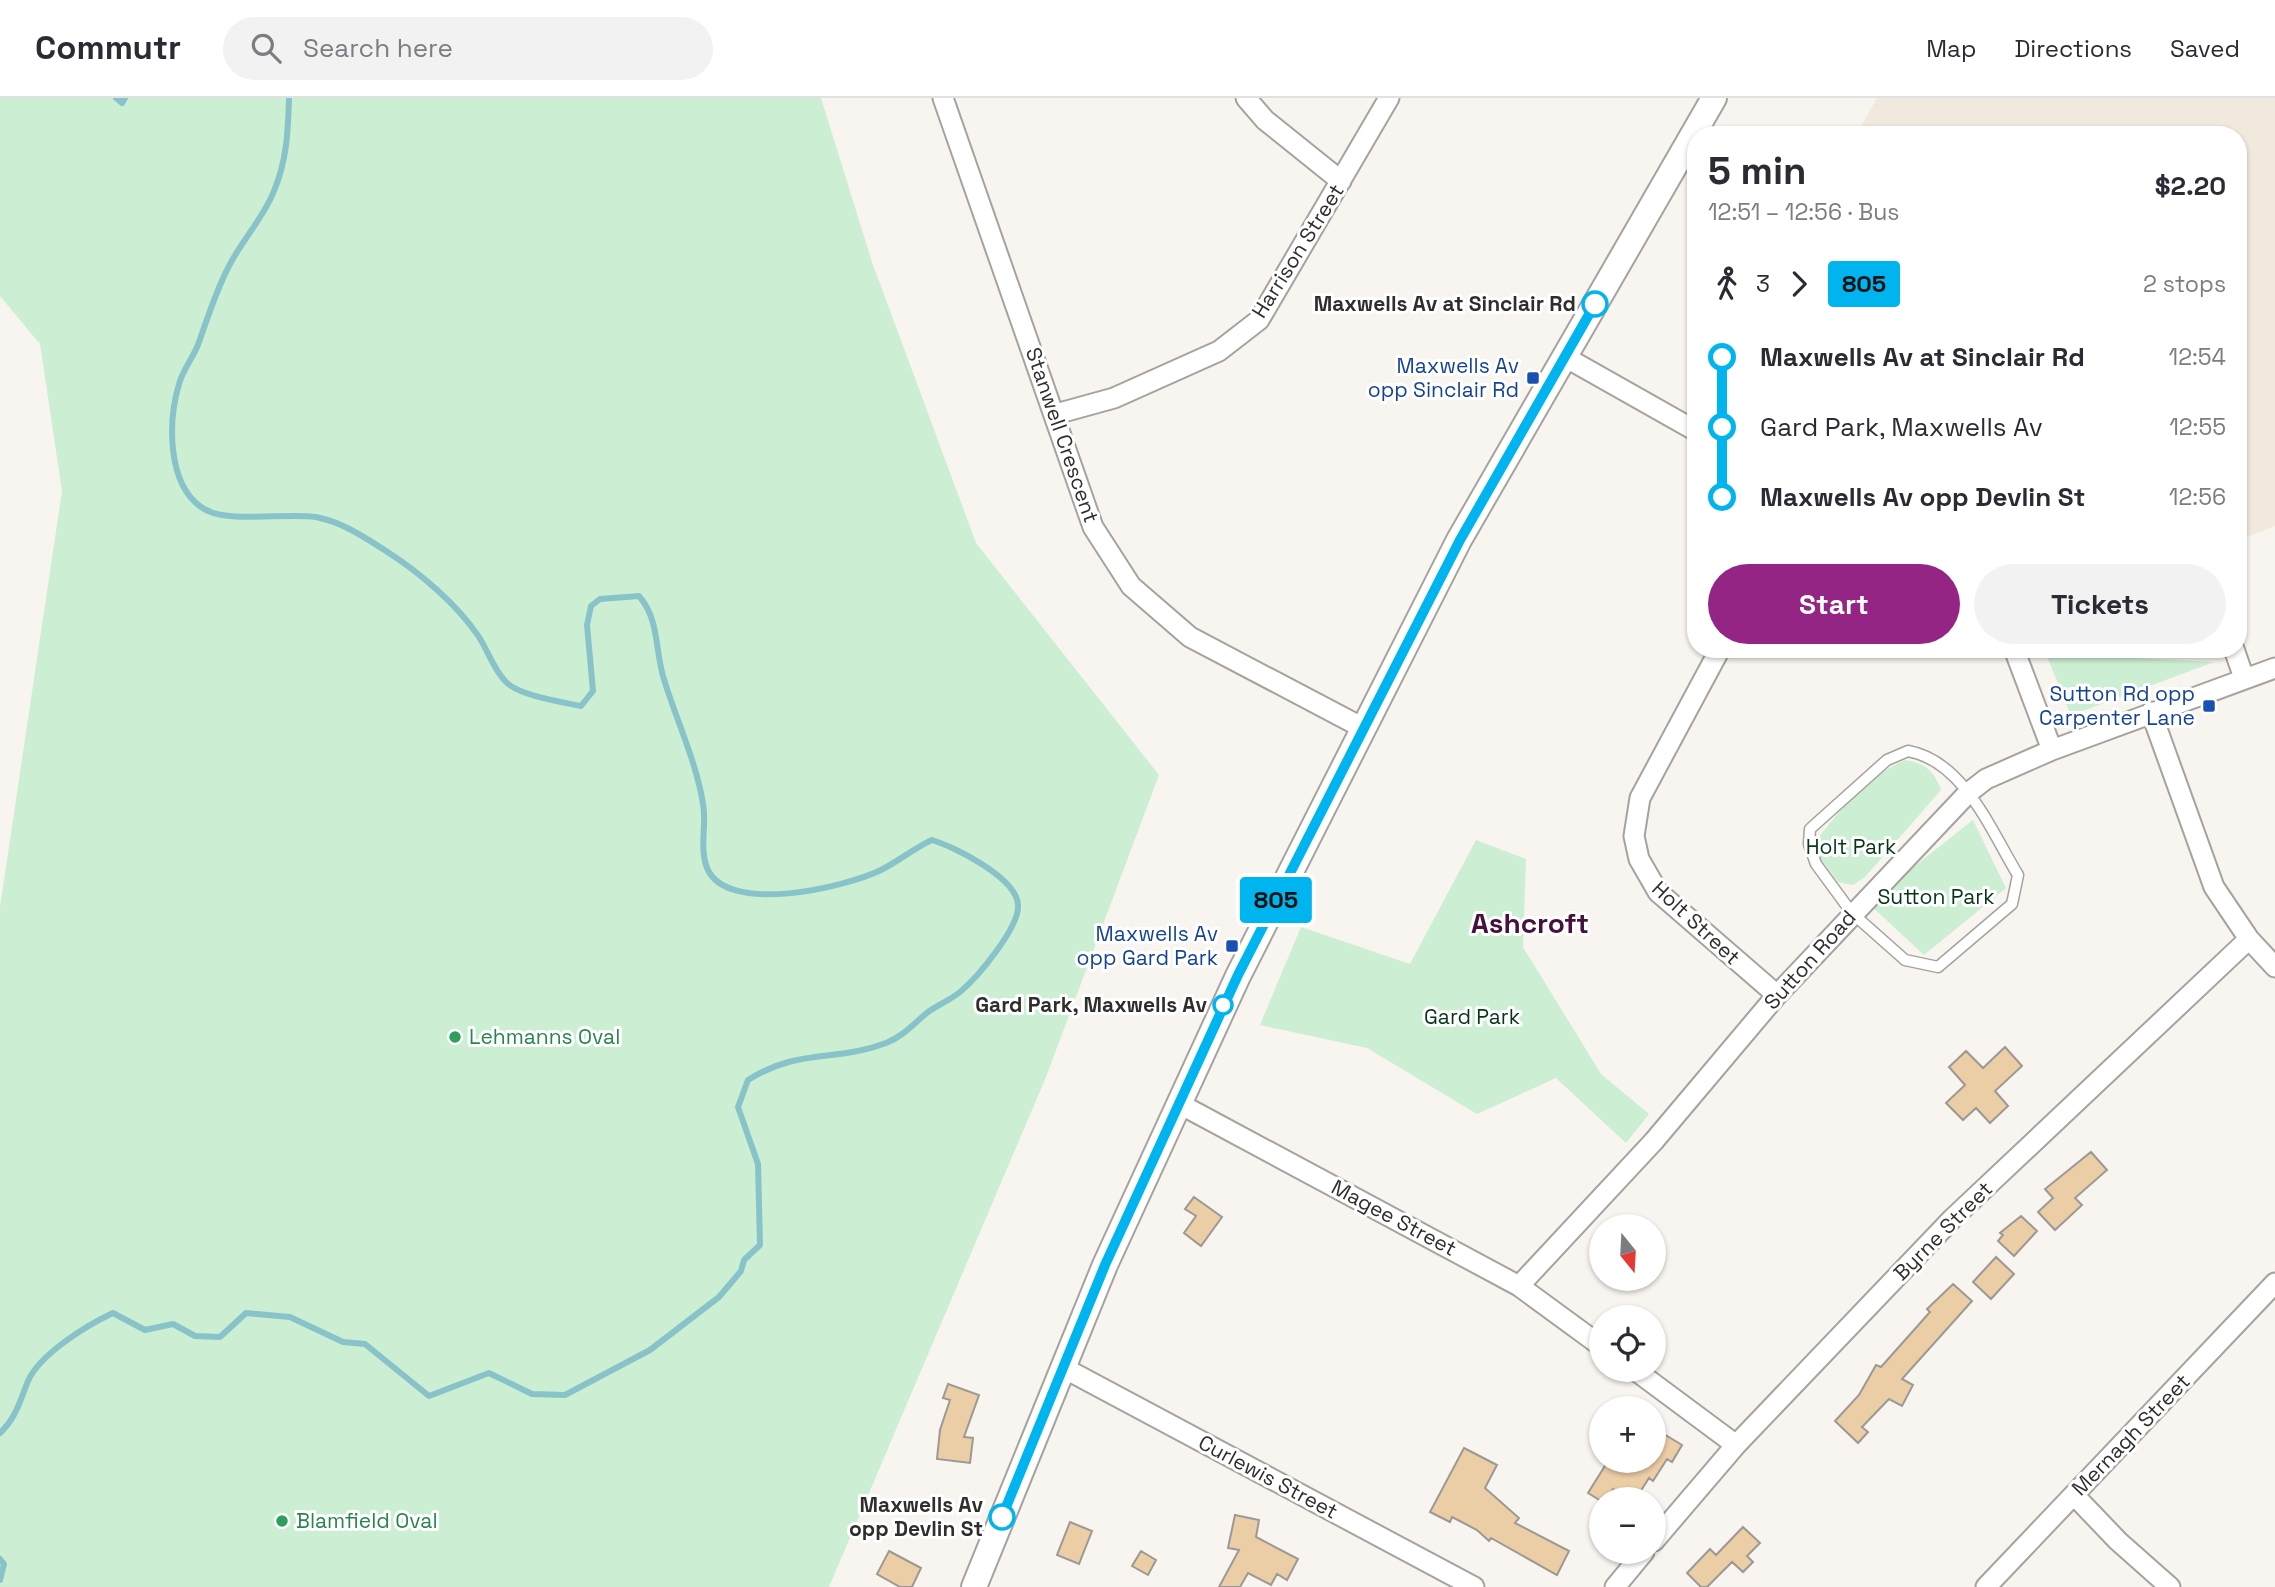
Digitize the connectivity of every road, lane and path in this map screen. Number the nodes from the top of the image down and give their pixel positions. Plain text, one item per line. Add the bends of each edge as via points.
1 (943, 98) edge
2 (1246, 98) edge
3 (1389, 98) edge
4 (1714, 98) edge
5 (1698, 126) edge
6 (1687, 145) edge
7 (1341, 181) junction
8 (1565, 356) junction
9 (1056, 414) junction
10 (1687, 425) edge
11 (1715, 658) edge
12 (2017, 658) edge
13 (2237, 658) edge
14 (2275, 668) edge
15 (2245, 678) junction
16 (2151, 712) junction
17 (1363, 728) junction
18 (2052, 750) junction
19 (1968, 793) junction
20 (1852, 912) junction
21 (2249, 939) junction
22 (2275, 967) edge
23 (1777, 995) junction
24 (1178, 1103) junction
25 (2275, 1283) edge
26 (1519, 1286) junction
27 (1589, 1337) edge
28 (1062, 1367) junction
29 (1651, 1382) edge
30 (1736, 1445) junction
31 (2074, 1495) junction
32 (1666, 1527) edge
33 (1634, 1564) edge
34 (974, 1587) edge
35 (1474, 1587) edge
36 (1615, 1587) edge
37 (1986, 1587) edge
38 (2170, 1587) edge

1 - 9 street, Stanwell Crescent
2 - 7 street via 1265,120
3 - 7 street, Harrison Street
4 - 5 street
6 - 8 street
7 - 9 street, Harrison Street via 1259,320 1219,351 1114,398
8 - 10 street
8 - 17 street via 1460,540
9 - 17 street, Stanwell Crescent via 1093,527 1131,586 1190,637
11 - 23 street, Holt Street via 1640,798 1634,836 1639,859 1658,892
12 - 18 street
13 - 15 street
14 - 15 street, Sutton Road
15 - 16 street, Sutton Road
16 - 18 street, Sutton Road
16 - 21 street via 2214,887
17 - 24 street
18 - 19 street, Sutton Road via 1986,779
19 - 20 street, Sutton Road
19 - 20 lane via 1933,757 1908,751 1887,760 1810,829 1809,844 1816,864
19 - 20 lane via 2018,875 2012,904 1938,968 1905,960
20 - 23 street, Sutton Road
21 - 22 street
21 - 30 street, Byrne Street via 1952,1219
23 - 26 street, Sutton Road via 1654,1141
24 - 26 street, Magee Street
24 - 28 street
25 - 31 street, Mernagh Street
26 - 27 street, Magee Street
28 - 34 street
28 - 35 street, Curlewis Street
29 - 30 street
30 - 32 street, Byrne Street
31 - 37 street, Mernagh Street
31 - 38 street
33 - 36 street

